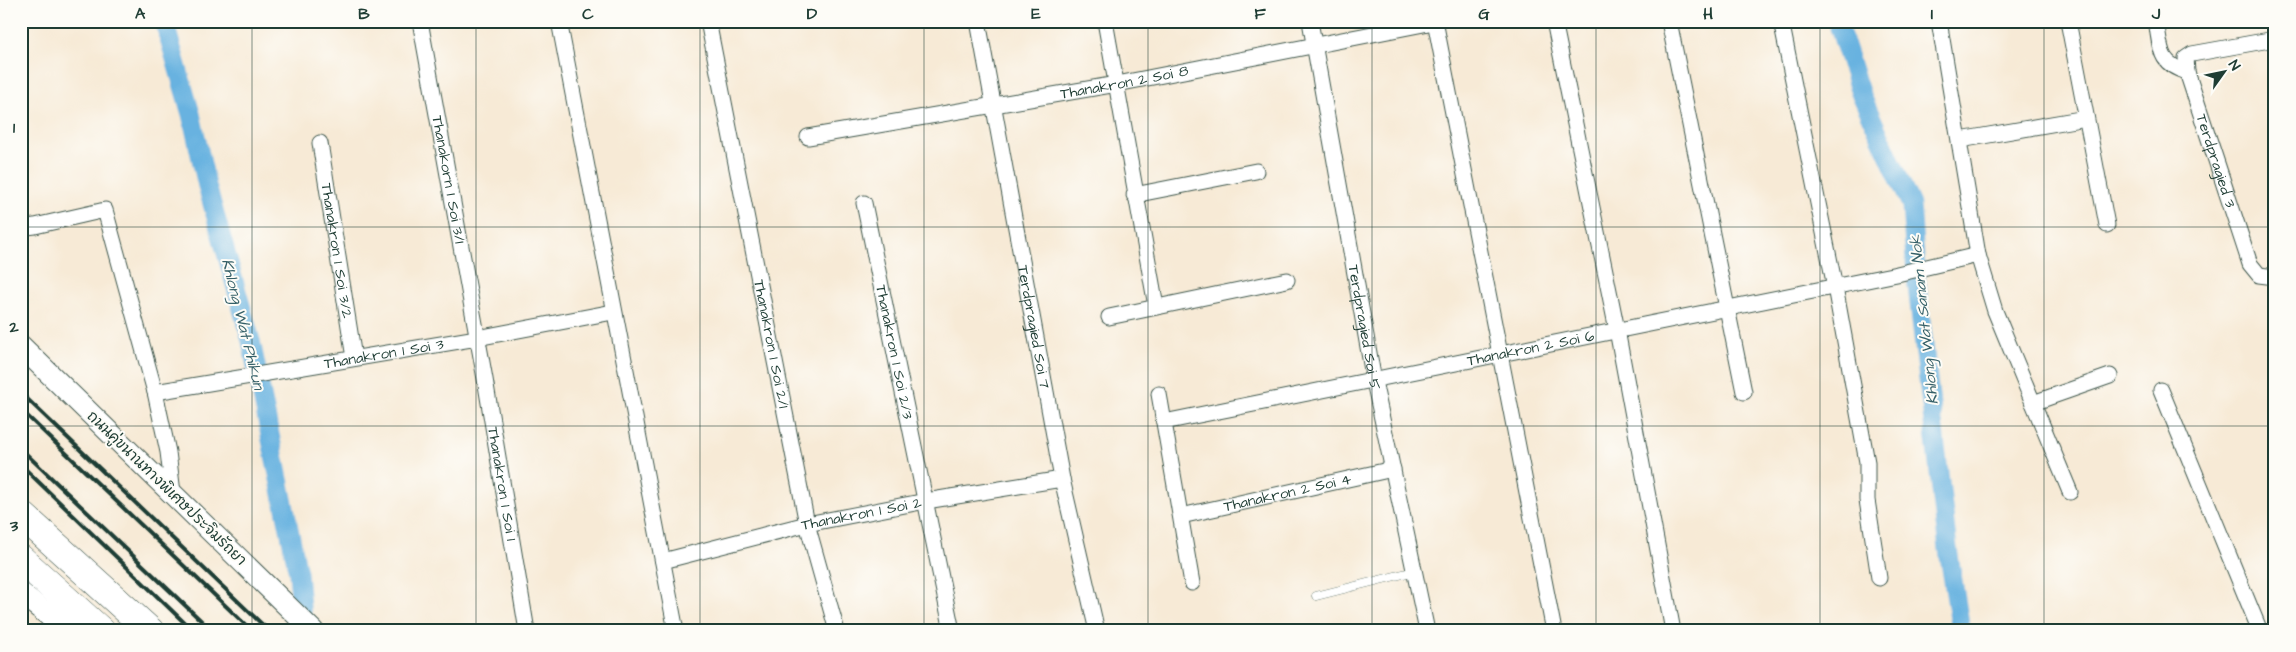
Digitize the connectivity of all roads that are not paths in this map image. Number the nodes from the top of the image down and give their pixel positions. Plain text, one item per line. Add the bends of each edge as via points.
1 (420, 21) edge
2 (559, 21) edge
3 (708, 21) edge
4 (978, 21) edge
5 (1104, 21) edge
6 (1310, 21) edge
7 (1554, 21) edge
8 (1669, 21) edge
9 (1781, 21) edge
10 (1939, 21) edge
11 (2068, 21) edge
12 (2156, 21) edge
13 (1436, 22) edge
14 (2275, 39) edge
15 (1315, 46) junction
16 (2188, 72) junction
17 (1117, 84) junction
18 (993, 105) junction
19 (2086, 118) junction
20 (808, 137) dead end
21 (1960, 140) junction
22 (320, 143) dead end
23 (1256, 171) dead end
24 (1134, 196) junction
25 (864, 203) dead end
26 (21, 225) edge
27 (2107, 225) dead end
28 (1978, 255) junction
29 (2275, 277) edge
30 (1287, 280) dead end
31 (1835, 287) junction
32 (1156, 306) junction
33 (1726, 309) junction
34 (613, 312) junction
35 (1109, 317) dead end
36 (1617, 330) junction
37 (477, 338) junction
38 (21, 346) edge
39 (1500, 354) junction
40 (354, 358) junction
41 (2110, 376) dead end
42 (1374, 381) junction
43 (2162, 390) dead end
44 (155, 392) junction
45 (1744, 392) dead end
46 (1159, 394) dead end
47 (2033, 403) junction
48 (1164, 422) junction
49 (1393, 469) junction
50 (1062, 479) junction
51 (2070, 492) dead end
52 (173, 493) junction
53 (926, 501) junction
54 (21, 514) edge
55 (1181, 516) junction
56 (807, 524) junction
57 (21, 559) edge
58 (663, 561) junction
59 (1414, 571) junction
60 (1879, 578) dead end
61 (1192, 583) dead end
62 (21, 593) edge
63 (1316, 596) dead end
64 (56, 627) edge
65 (101, 631) edge
66 (150, 631) edge
67 (314, 631) edge
68 (527, 631) edge
69 (676, 631) edge
70 (837, 631) edge
71 (952, 631) edge
72 (1097, 631) edge
73 (1427, 631) edge
74 (1554, 631) edge
75 (1673, 631) edge
76 (2260, 631) edge

1 - 37 street, Thanakorn 1 Soi 3/1
2 - 34 street
3 - 56 street, Thanakron 1 Soi 2/1
4 - 18 street, Terdpragied Soi 7
5 - 17 street
6 - 15 street, Terdpragied Soi 5
7 - 36 street
8 - 33 street
9 - 31 street
10 - 21 street
11 - 19 street
12 - 16 street via 2166,60 2173,68
13 - 15 street, Thanakron 2 Soi 8
13 - 39 street
14 - 16 street via 2192,54 2186,58
15 - 17 street, Thanakron 2 Soi 8
15 - 42 street, Terdpragied Soi 5
16 - 29 street, Terdpragied 3 via 2250,264 2259,275
17 - 18 street, Thanakron 2 Soi 8
17 - 24 street
18 - 20 street, Thanakron 2 Soi 8
18 - 50 street, Terdpragied Soi 7
19 - 21 street
19 - 27 street
21 - 28 street
22 - 40 street, Thanakron 1 Soi 3/2
23 - 24 street
24 - 32 street
25 - 53 street, Thanakron 1 Soi 2/3
26 - 44 street via 35,226 105,210
28 - 31 street, Thanakron 2 Soi 6
28 - 47 street via 1995,311
30 - 32 street
31 - 33 street, Thanakron 2 Soi 6
31 - 60 street via 1866,462
32 - 35 street
33 - 36 street, Thanakron 2 Soi 6
33 - 45 street
34 - 37 street, Thanakron 1 Soi 3
34 - 58 street
36 - 39 street, Thanakron 2 Soi 6
36 - 75 street
37 - 40 street, Thanakron 1 Soi 3
37 - 68 street, Thanakron 1 Soi 1
38 - 52 main road, ถนนคู่ขนานทางพิเศษประจิมรัถยา
39 - 42 street, Thanakron 2 Soi 6
39 - 74 street
40 - 44 street, Thanakron 1 Soi 3
41 - 47 street
42 - 48 street, Thanakron 2 Soi 6
42 - 49 street, Terdpragied Soi 5
43 - 76 street
44 - 52 street
46 - 48 street
47 - 51 street
48 - 55 street
49 - 55 street, Thanakron 2 Soi 4
49 - 59 street, Terdpragied Soi 5
50 - 53 street, Thanakron 1 Soi 2
50 - 72 street, Terdpragied Soi 7
52 - 67 main road, ถนนคู่ขนานทางพิเศษประจิมรัถยา
53 - 56 street, Thanakron 1 Soi 2
53 - 71 street, Thanakron 1 Soi 2/3
54 - 66 highway
55 - 61 street
56 - 58 street, Thanakron 1 Soi 2
56 - 70 street, Thanakron 1 Soi 2/1
57 - 65 highway
58 - 69 street
59 - 63 lane
59 - 73 street, Terdpragied Soi 5
62 - 64 main road

